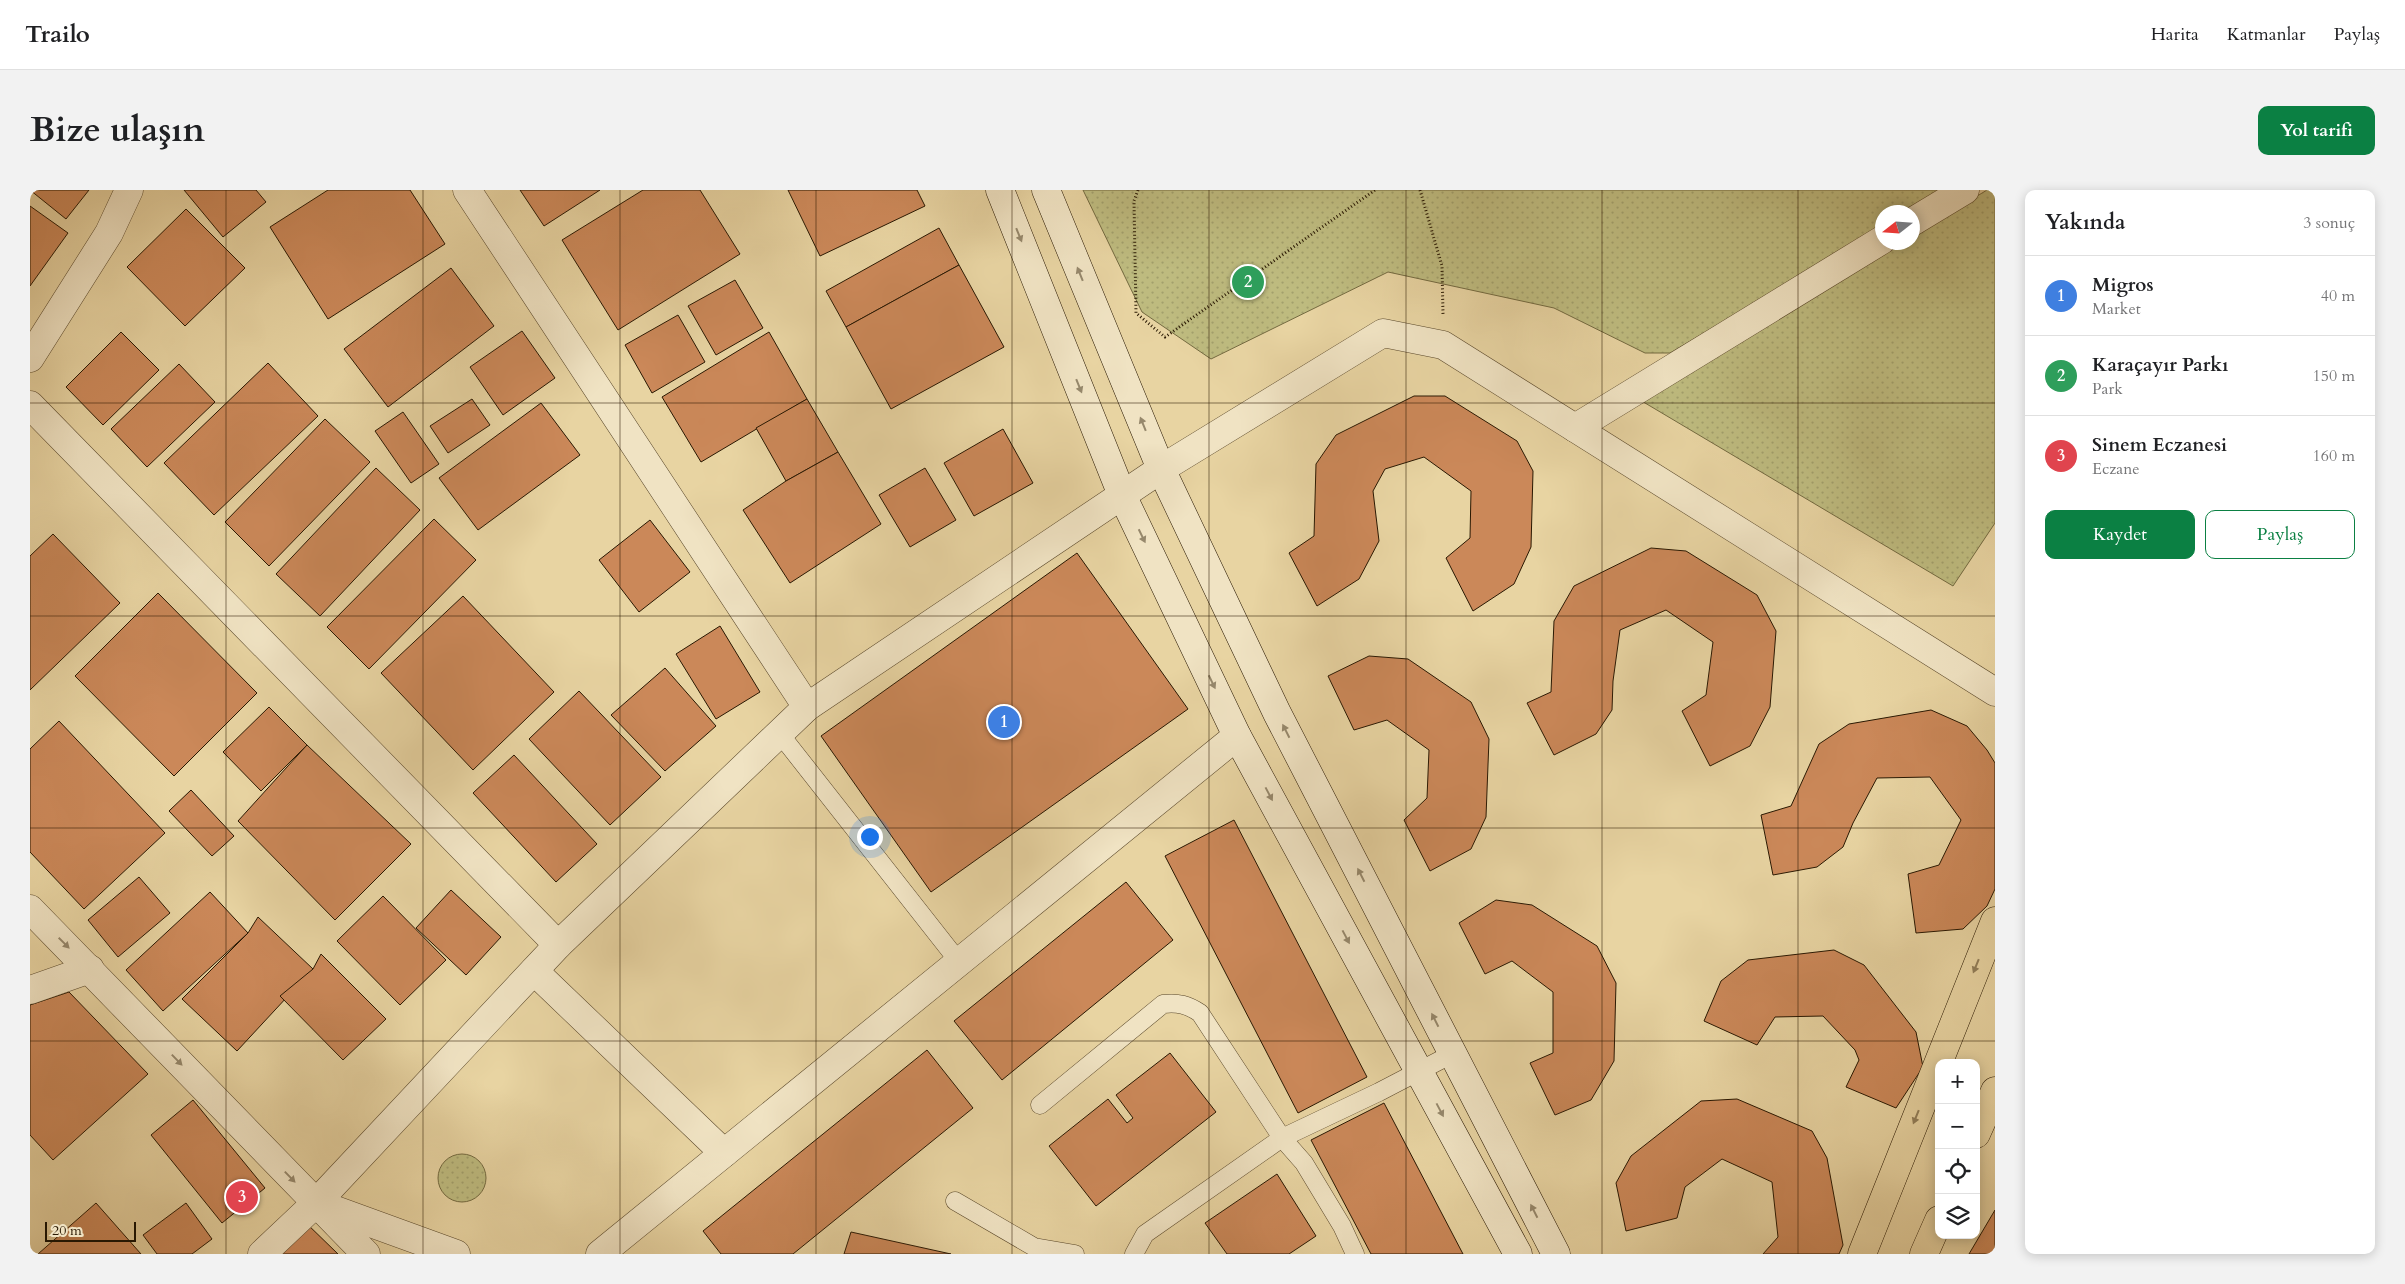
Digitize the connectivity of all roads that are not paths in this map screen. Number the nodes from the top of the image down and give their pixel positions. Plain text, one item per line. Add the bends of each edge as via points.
1 (129, 190) edge
2 (467, 190) edge
3 (1000, 190) edge
4 (1046, 190) edge
5 (1965, 190) edge
6 (1920, 217) edge
7 (1875, 244) edge
8 (30, 358) edge
9 (30, 405) edge
10 (1575, 428) junction
11 (1161, 469) junction
12 (1122, 495) junction
13 (1995, 692) edge
14 (807, 708) junction
15 (780, 734) junction
16 (1237, 736) junction
17 (30, 908) edge
18 (1995, 921) edge
19 (558, 945) junction
20 (959, 962) junction
21 (90, 969) junction
22 (534, 971) junction
23 (30, 990) edge
24 (1452, 1054) junction
25 (1420, 1072) junction
26 (1995, 1091) edge
27 (1040, 1105) dead end
28 (1980, 1125) edge
29 (1282, 1138) junction
30 (724, 1153) junction
31 (955, 1201) dead end
32 (316, 1204) junction
33 (1935, 1229) edge
34 (262, 1254) edge
35 (366, 1254) edge
36 (456, 1254) edge
37 (600, 1254) edge
38 (1075, 1254) edge
39 (1134, 1254) edge
40 (1355, 1254) edge
41 (1518, 1254) edge
42 (1556, 1254) edge
43 (1862, 1254) edge
44 (1924, 1254) edge

1 - 8 street via 109,233
2 - 14 street
3 -> 12 street
11 -> 4 street
5 - 6 street
7 - 10 street
9 - 19 street
10 - 11 street via 1443,345 1383,333
10 - 13 street
11 - 12 street
24 -> 11 street via 1277,713
12 - 14 street
12 -> 16 street
14 - 15 street
15 - 19 street
15 - 20 lane
16 - 20 street
16 -> 25 street
17 -> 21 street
18 -> 43 main road
19 - 22 street
20 - 30 street
21 - 23 street
21 -> 32 street
22 - 30 street
22 - 32 street
24 - 25 lane
42 -> 24 street
25 - 29 lane
25 -> 41 street
26 - 28 main road
27 - 29 lane via 1163,1004 1181,1004 1200,1013
29 - 39 lane via 1144,1234
29 - 40 lane via 1304,1163
30 - 37 street
31 - 38 lane via 1034,1247
32 - 34 street
32 - 35 street
32 - 36 street
33 - 44 main road

